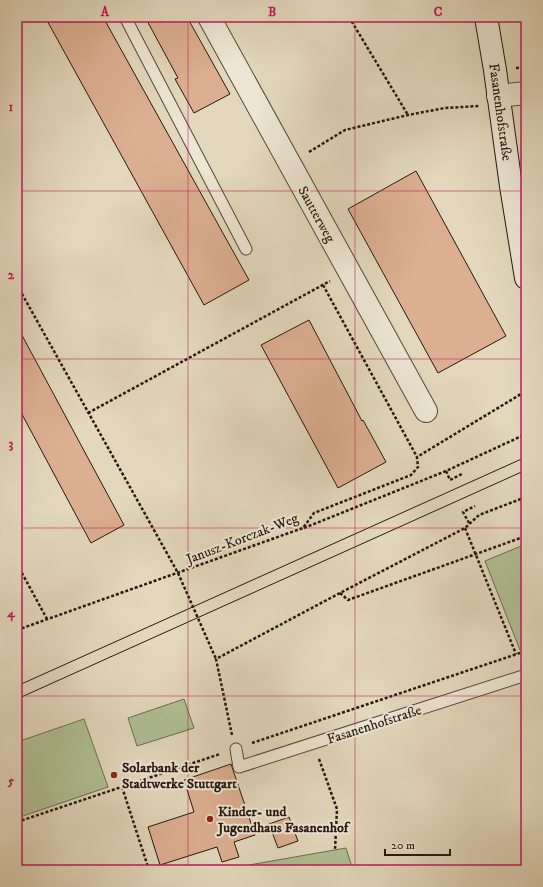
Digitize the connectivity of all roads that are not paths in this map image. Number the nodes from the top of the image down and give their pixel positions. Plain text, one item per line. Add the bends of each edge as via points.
1 (125, 17) edge
2 (208, 17) edge
3 (486, 17) edge
4 (526, 93) edge
5 (499, 100) junction
6 (246, 248) dead end
7 (526, 278) edge
8 (426, 411) dead end
9 (526, 675) edge
10 (236, 749) road end

1 - 6 lane
2 - 8 street, Sautterweg
3 - 5 street, Fasanenhofstraße
4 - 5 street
5 - 7 street, Fasanenhofstraße
9 - 10 lane, Fasanenhofstraße via 239,767

